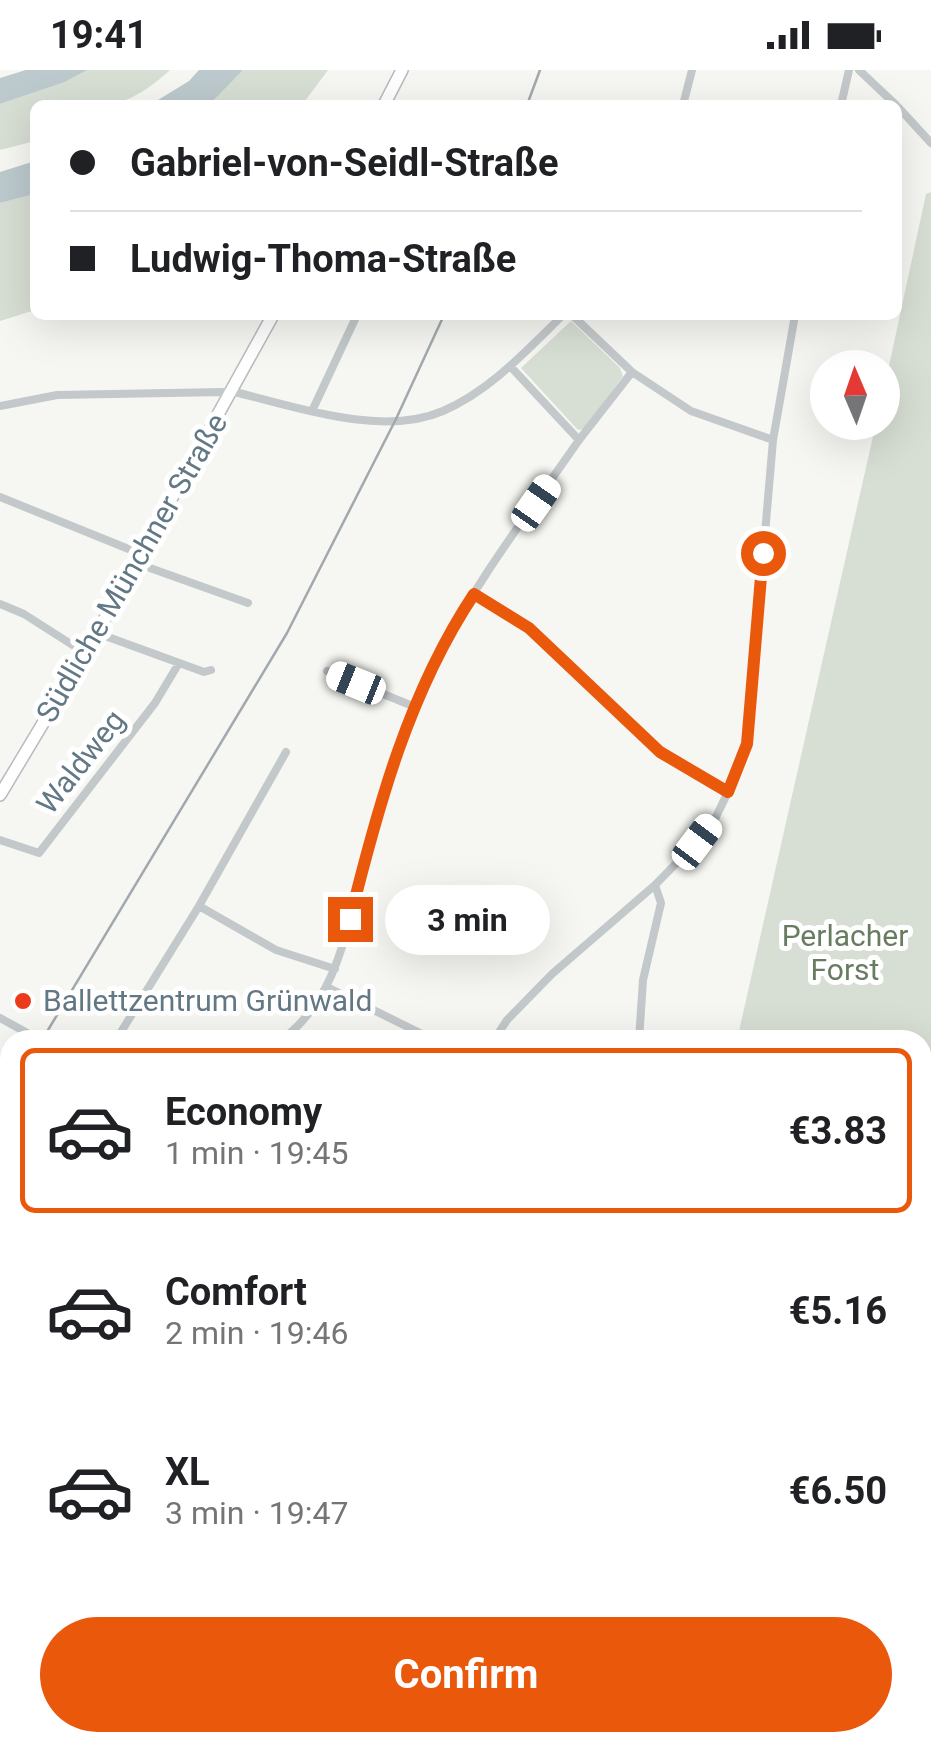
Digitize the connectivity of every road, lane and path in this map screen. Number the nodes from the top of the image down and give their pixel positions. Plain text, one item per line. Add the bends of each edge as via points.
1 (402, 70) edge
2 (692, 70) edge
3 (849, 70) edge
4 (858, 70) edge
5 (387, 100) edge
6 (683, 100) edge
7 (842, 100) edge
8 (890, 100) edge
9 (902, 111) edge
10 (931, 143) edge
11 (271, 320) edge
12 (354, 320) edge
13 (558, 320) edge
14 (577, 320) edge
15 (794, 320) edge
16 (510, 366) junction
17 (632, 372) junction
18 (232, 393) junction
19 (0, 406) edge
20 (312, 412) junction
21 (579, 440) junction
22 (772, 440) junction
23 (0, 498) edge
24 (138, 559) junction
25 (474, 594) junction
26 (248, 603) dead end
27 (0, 604) edge
28 (97, 633) junction
29 (85, 653) junction
30 (179, 663) junction
31 (211, 670) dead end
32 (327, 672) dead end
33 (415, 707) junction
34 (286, 752) dead end
35 (728, 792) junction
36 (0, 795) edge
37 (0, 840) edge
38 (655, 885) junction
39 (200, 906) junction
40 (335, 969) junction
41 (327, 987) junction
42 (122, 1030) edge
43 (291, 1030) edge
44 (414, 1030) edge
45 (500, 1030) edge
46 (640, 1030) edge

1 - 5 main road
2 - 6 street
3 - 7 street
4 - 8 street
9 - 10 street
11 - 18 main road, Südliche Münchner Straße
12 - 20 street
13 - 16 street
14 - 17 street
15 - 22 street
16 - 20 street via 456,405 428,416 362,419
16 - 21 street
17 - 21 street
17 - 22 street via 691,410
18 - 19 street via 57,394
18 - 20 street
18 - 24 main road, Südliche Münchner Straße
21 - 25 street
22 - 35 street via 747,744
23 - 24 street
24 - 26 street
24 - 28 main road, Südliche Münchner Straße
25 - 33 street
25 - 35 street via 529,628 660,752
27 - 29 street
28 - 29 main road, Südliche Münchner Straße
28 - 30 street
29 - 36 main road, Südliche Münchner Straße
30 - 31 street
30 - 37 street, Waldweg via 39,853
32 - 33 street
33 - 40 street via 388,777
34 - 39 street
35 - 38 street via 697,842
38 - 45 street via 552,974
38 - 46 street via 661,903
39 - 40 street via 276,950
39 - 42 street
40 - 41 street
41 - 43 street
41 - 44 street

